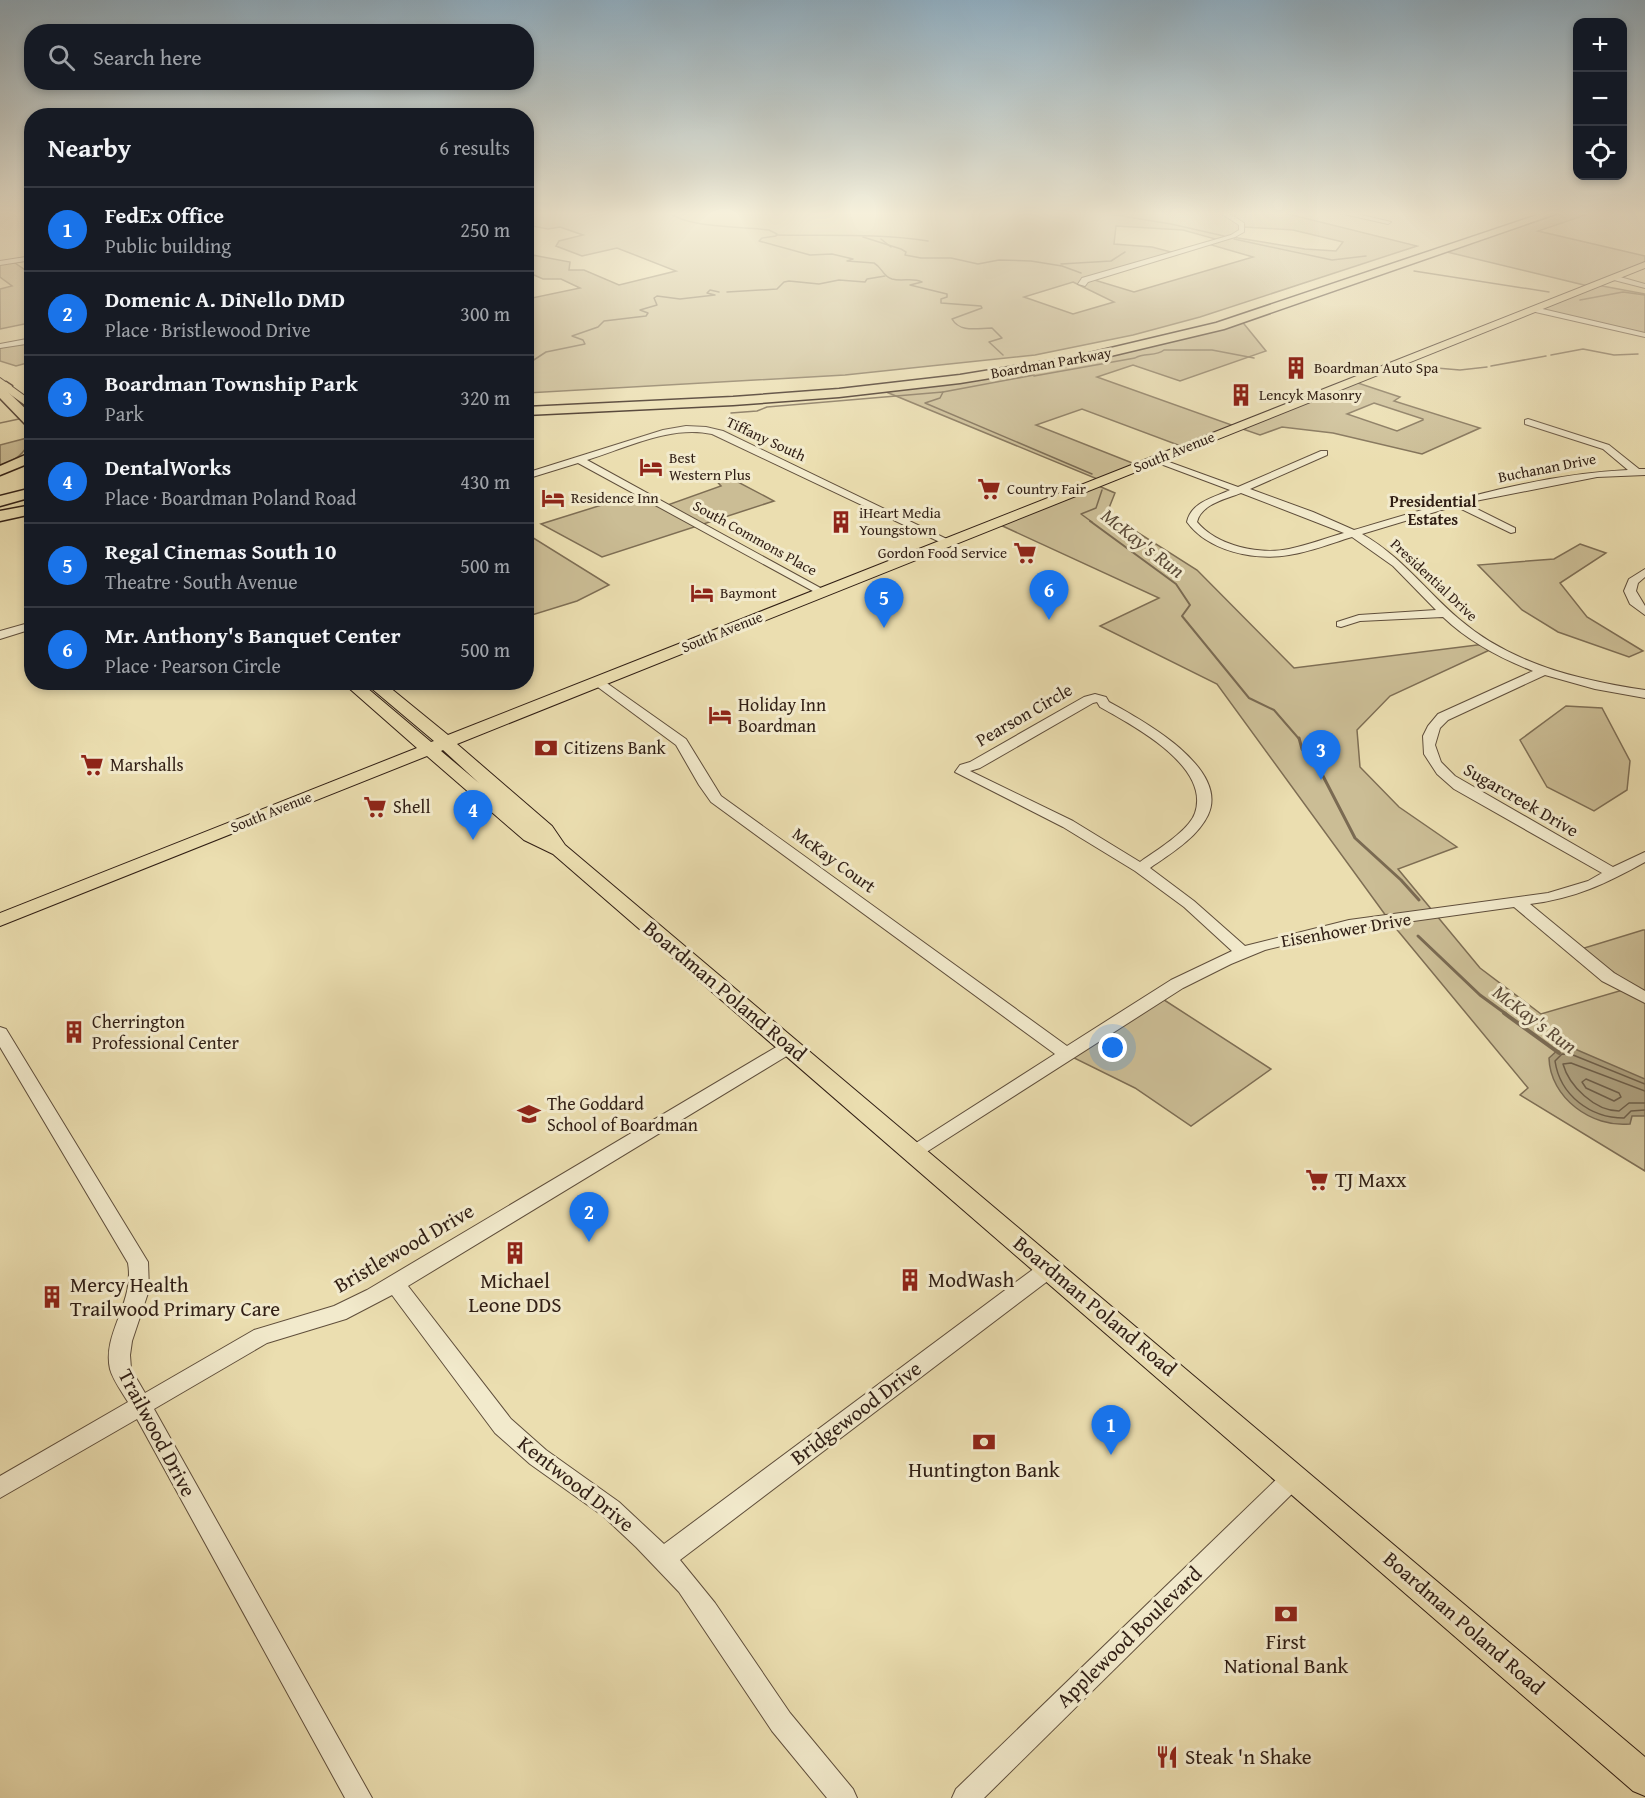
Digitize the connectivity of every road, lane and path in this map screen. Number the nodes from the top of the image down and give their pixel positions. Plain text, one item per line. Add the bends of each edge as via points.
1 (1309, 296) edge
2 (1566, 296) edge
3 (1534, 309) junction
4 (1200, 317) dead end
5 (1645, 335) edge
6 (24, 342) edge
7 (0, 346) edge
8 (3, 384) edge
9 (626, 393) dead end
10 (588, 395) dead end
11 (534, 398) edge
12 (24, 401) edge
13 (699, 403) junction
14 (534, 411) edge
15 (24, 415) edge
16 (534, 415) edge
17 (1528, 422) dead end
18 (1324, 453) dead end
19 (578, 459) junction
20 (1158, 459) junction
21 (24, 460) edge
22 (0, 471) edge
23 (1640, 472) edge
24 (534, 474) edge
25 (24, 482) edge
26 (0, 488) edge
27 (1240, 489) junction
28 (24, 494) edge
29 (0, 501) edge
30 (1455, 502) junction
31 (24, 511) edge
32 (0, 516) edge
33 (1511, 530) dead end
34 (1353, 533) junction
35 (948, 542) junction
36 (1645, 572) edge
37 (822, 592) junction
38 (1645, 612) edge
39 (1446, 613) junction
40 (1341, 624) dead end
41 (24, 628) edge
42 (0, 635) edge
43 (1546, 670) junction
44 (597, 682) junction
45 (361, 690) edge
46 (382, 690) edge
47 (1645, 694) edge
48 (437, 746) junction
49 (1645, 856) edge
50 (1140, 868) junction
51 (1612, 873) junction
52 (1520, 903) junction
53 (0, 920) edge
54 (1243, 953) junction
55 (1645, 998) edge
56 (0, 1033) edge
57 (789, 1047) junction
58 (1066, 1054) junction
59 (914, 1153) junction
60 (1050, 1268) junction
61 (395, 1284) junction
62 (140, 1406) junction
63 (1294, 1477) junction
64 (0, 1488) edge
65 (663, 1559) junction
66 (1640, 1773) edge
67 (359, 1798) edge
68 (844, 1798) edge
69 (965, 1798) edge

1 - 13 highway, Boardman Parkway via 1220,326 1038,367 910,385
2 - 3 main road, South Avenue
3 - 5 street
3 - 20 main road, South Avenue
4 - 9 highway, Boardman Parkway via 1101,342 946,369 777,386
6 - 7 street
8 - 12 main road
8 - 15 highway via 1,392
10 - 11 highway
13 - 14 highway, Boardman Parkway
13 - 16 highway
17 - 23 street via 1606,447
18 - 27 street, Buchanan Drive
19 - 24 street, Tiffany South
19 - 35 street, Tiffany South via 674,430 709,430
19 - 37 street, South Commons Place
20 - 27 street, Presidential Drive
20 - 35 main road, South Avenue
21 - 22 highway
23 - 30 street, Buchanan Drive via 1597,474
25 - 26 highway
27 - 34 street, Presidential Drive
27 - 34 street, Buchanan Drive via 1196,510 1192,518 1195,527 1222,543 1266,553 1289,552
28 - 29 highway
30 - 33 street
30 - 34 street, Buchanan Drive
31 - 32 highway
34 - 39 street, Presidential Drive via 1397,562
35 - 37 main road, South Avenue
36 - 38 street via 1635,578 1630,592
37 - 44 main road, South Avenue
39 - 40 street via 1359,618
39 - 43 street, Presidential Drive via 1485,644
41 - 42 street
43 - 47 street, Presidential Drive
43 - 51 street, Sugarcreek Drive via 1443,717 1429,734 1429,752 1437,767 1459,786
44 - 48 main road, South Avenue
44 - 58 street, McKay Court via 681,742 716,799
45 - 48 main road, Boardman Poland Road
46 - 48 main road, Boardman Poland Road via 430,727
48 - 53 main road, South Avenue
48 - 57 main road, Boardman Poland Road via 531,836 560,850
49 - 51 street, Eisenhower Drive
50 - 50 street, Pearson Circle via 1068,824 964,775 962,770 1088,700 1102,700 1167,744 1188,765 1203,789 1204,806 1197,821
50 - 54 street, Pearson Circle via 1189,904
51 - 52 street, Eisenhower Drive via 1574,891
52 - 54 street, Eisenhower Drive via 1349,925
52 - 55 street via 1608,977
54 - 58 street, Eisenhower Drive via 1177,984
56 - 62 street, Trailwood Drive via 138,1262 139,1292 123,1330 119,1352 121,1370
57 - 59 main road, Boardman Poland Road
57 - 61 street, Bristlewood Drive
58 - 59 street, Eisenhower Drive
59 - 60 main road, Boardman Poland Road
60 - 63 main road, Boardman Poland Road
60 - 65 street, Bridgewood Drive
61 - 62 street, Bristlewood Drive via 339,1313 261,1336
61 - 65 street, Kentwood Drive via 503,1426 538,1457 611,1509
62 - 64 street, Bristlewood Drive
62 - 67 street, Trailwood Drive
63 - 66 main road, Boardman Poland Road
63 - 69 street, Applewood Boulevard
65 - 68 street, Kentwood Drive via 707,1611 795,1741

